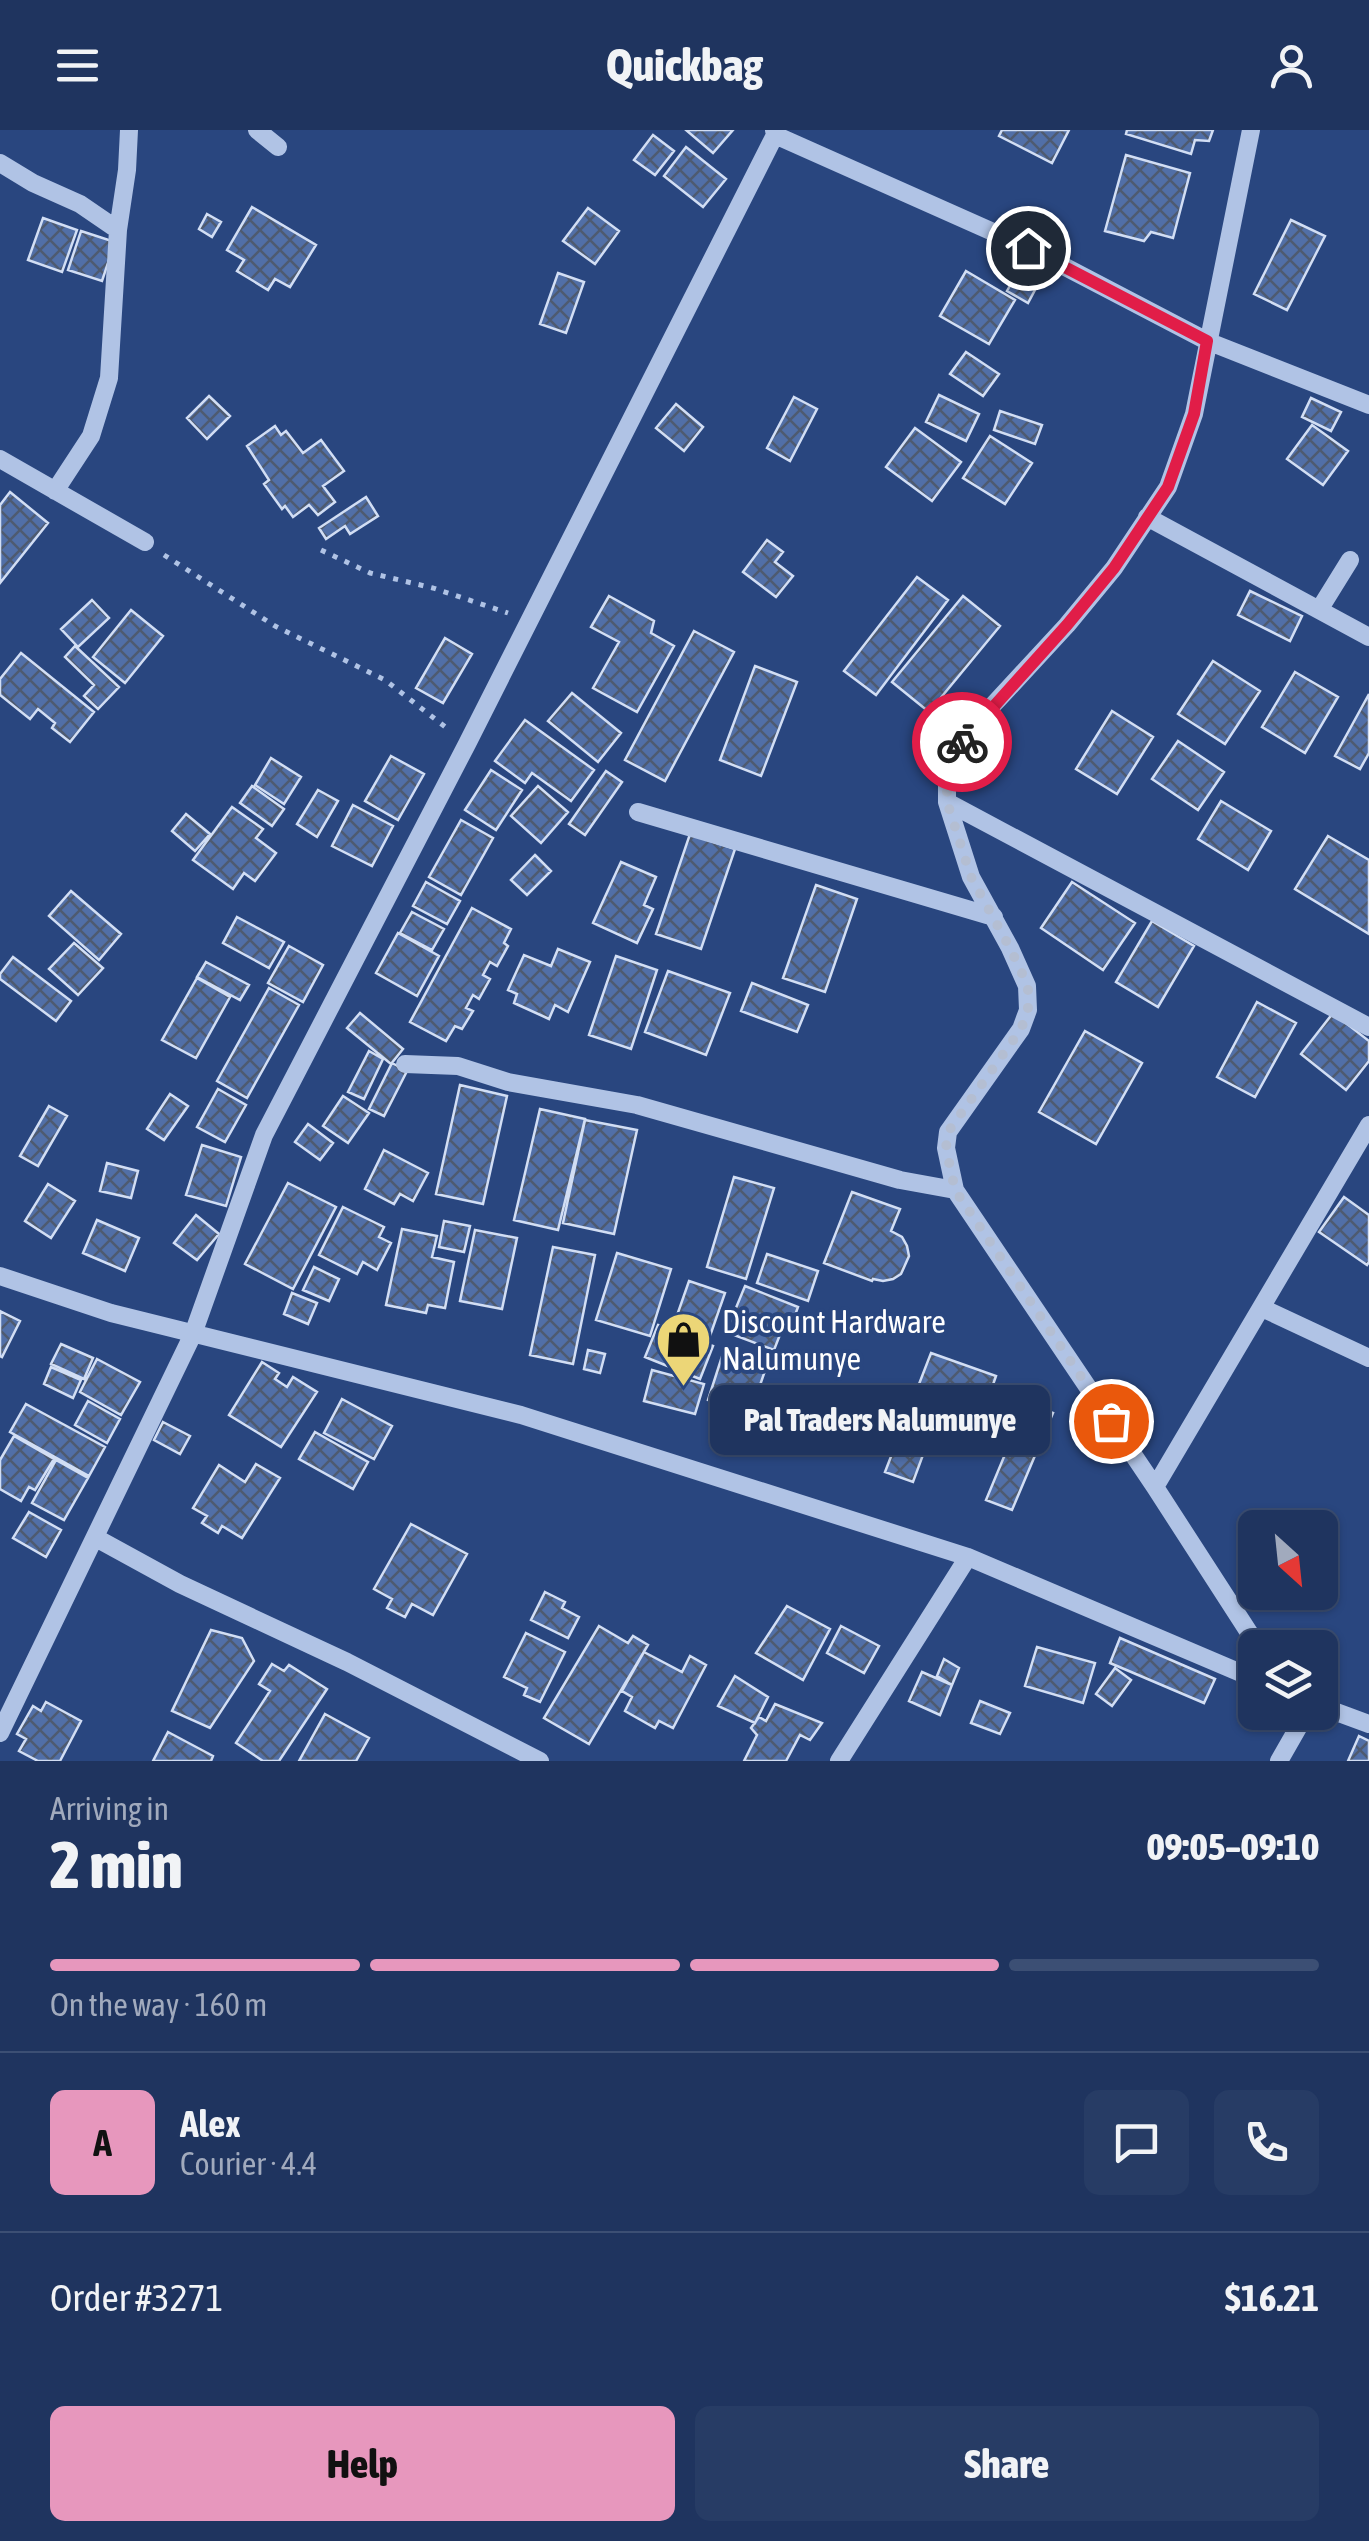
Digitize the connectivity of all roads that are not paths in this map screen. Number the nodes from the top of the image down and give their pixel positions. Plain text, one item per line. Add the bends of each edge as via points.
1 (129, 130) edge
2 (257, 130) edge
3 (1251, 130) edge
4 (775, 133) edge
5 (278, 146) dead end
6 (0, 163) edge
7 (118, 230) junction
8 (1207, 341) junction
9 (1369, 405) edge
10 (0, 459) edge
11 (55, 491) junction
12 (1147, 517) junction
13 (144, 542) road end
14 (1350, 560) dead end
15 (1319, 610) junction
16 (1369, 638) edge
17 (947, 802) junction
18 (638, 812) dead end
19 (994, 917) junction
20 (1369, 1027) edge
21 (405, 1064) dead end
22 (1369, 1125) edge
23 (955, 1190) junction
24 (0, 1276) edge
25 (1262, 1308) junction
26 (193, 1334) junction
27 (1369, 1358) edge
28 (1156, 1487) junction
29 (96, 1538) junction
30 (968, 1556) junction
31 (1247, 1630) edge
32 (1238, 1672) edge
33 (1338, 1713) edge
34 (1369, 1724) edge
35 (1297, 1730) edge
36 (0, 1734) edge
37 (540, 1761) edge
38 (839, 1761) edge
39 (1279, 1761) edge

1 - 7 street
2 - 5 street
3 - 8 street
4 - 8 street via 1028,248
4 - 26 street via 264,1135
6 - 7 street
7 - 11 street via 110,378 91,436
8 - 9 street
8 - 12 street via 1181,456
10 - 11 street
11 - 13 street
12 - 15 street
12 - 17 street via 1079,611 957,748 947,766
14 - 15 street
15 - 16 street
17 - 19 street via 971,877
17 - 20 street
18 - 19 street
19 - 23 street via 1028,986 1028,1010 948,1132
21 - 23 street via 458,1066 508,1082 638,1104
22 - 25 street
23 - 28 street
24 - 26 street
25 - 27 street
25 - 28 street
26 - 29 street
26 - 30 street via 521,1415
28 - 31 street
29 - 36 street
29 - 37 street
30 - 32 street
30 - 38 street
33 - 34 street
35 - 39 street

